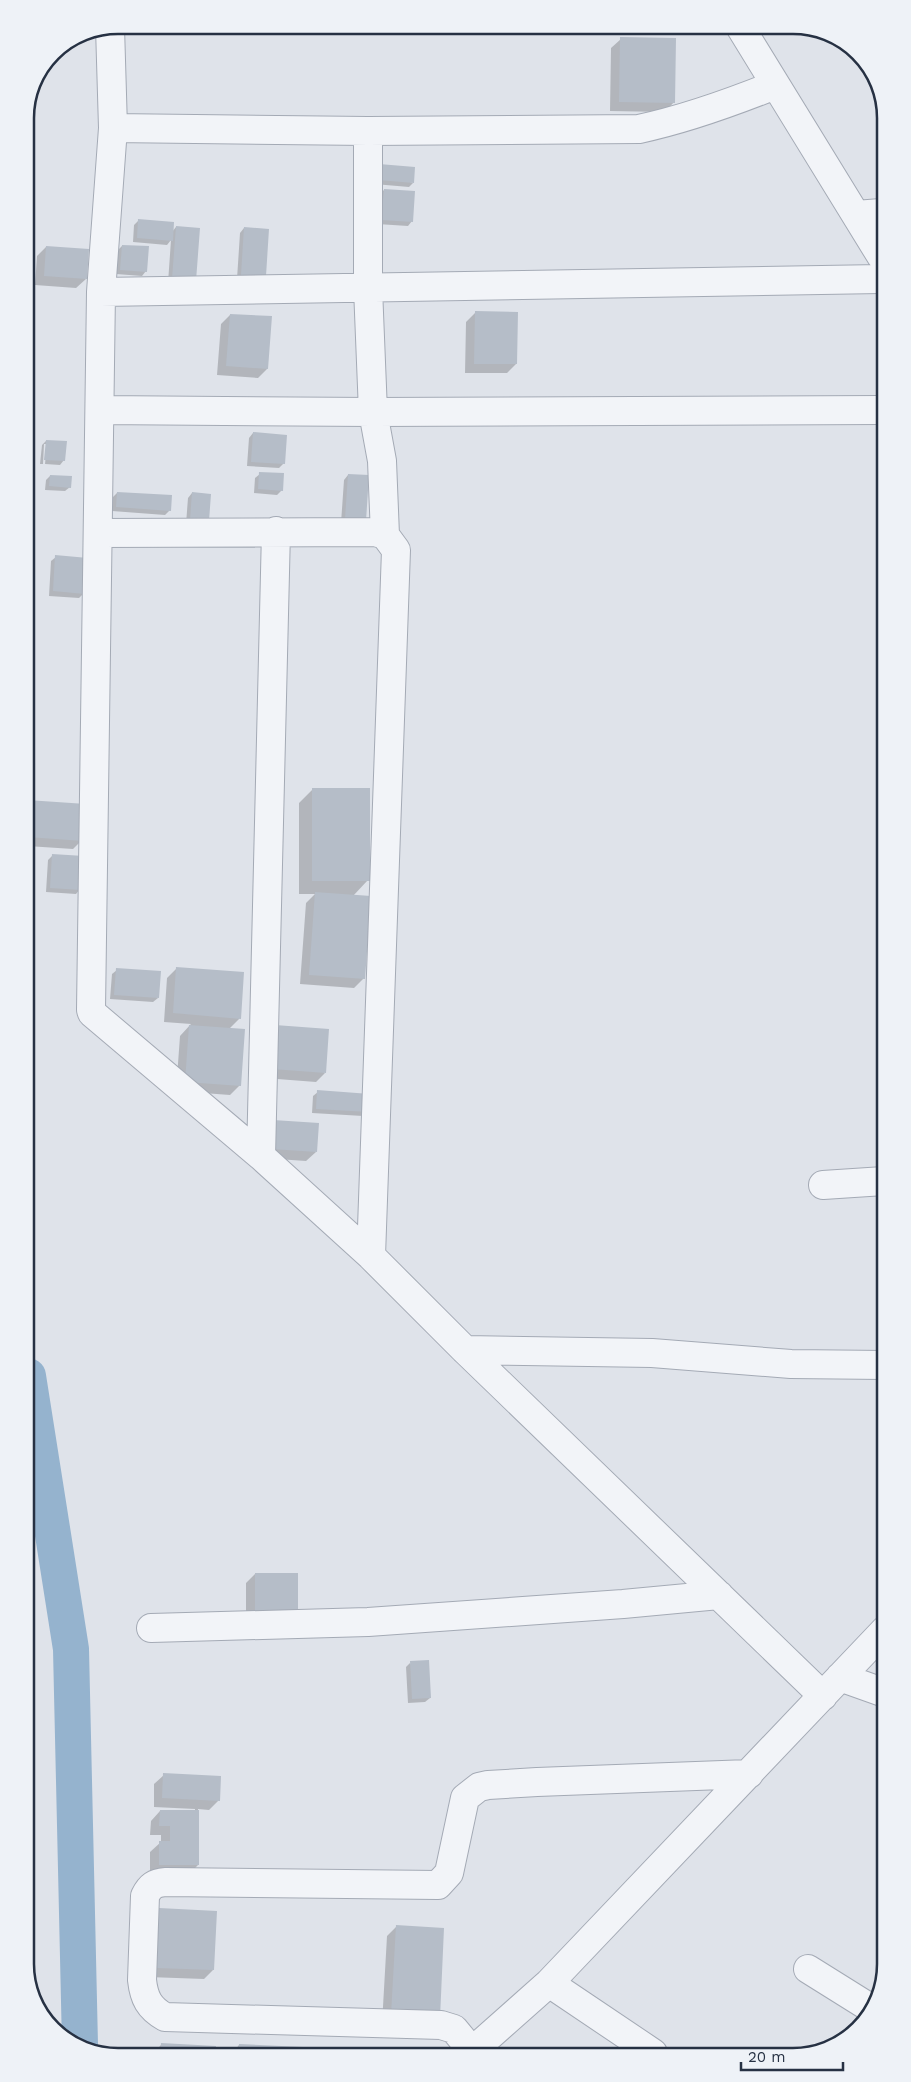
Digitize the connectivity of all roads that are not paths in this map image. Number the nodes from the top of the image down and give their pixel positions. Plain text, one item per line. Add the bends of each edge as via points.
1 (110, 34) edge
2 (744, 34) edge
3 (775, 85) junction
4 (113, 128) junction
5 (368, 131) junction
6 (869, 214) edge
7 (877, 242) edge
8 (877, 279) edge
9 (368, 288) junction
10 (101, 292) junction
11 (100, 410) junction
12 (877, 410) edge
13 (373, 412) junction
14 (276, 531) junction
15 (98, 533) junction
16 (385, 535) junction
17 (261, 1156) junction
18 (877, 1181) edge
19 (823, 1185) dead end
20 (371, 1256) junction
21 (465, 1350) junction
22 (877, 1365) edge
23 (719, 1595) junction
24 (151, 1628) dead end
25 (877, 1638) edge
26 (831, 1687) junction
27 (877, 1692) edge
28 (749, 1774) junction
29 (808, 1969) dead end
30 (549, 1984) junction
31 (866, 2005) edge
32 (467, 2048) edge
33 (477, 2048) edge
34 (645, 2048) edge

1 - 4 street
2 - 3 street
3 - 5 street via 713,110 639,129
3 - 6 street
4 - 5 street
4 - 10 street
5 - 9 street
6 - 7 street
8 - 9 street
9 - 10 street
9 - 13 street
10 - 11 street
11 - 13 street
11 - 15 street
12 - 13 street
13 - 16 street via 382,461
14 - 15 street
14 - 16 street via 375,532
14 - 17 street
15 - 17 street via 91,1010
16 - 20 street via 396,550 397,562
17 - 20 street
18 - 19 street
20 - 21 street
21 - 22 street via 652,1353 791,1364
21 - 23 street
23 - 24 street via 368,1622
23 - 26 street
25 - 26 street
26 - 27 street
26 - 28 street
28 - 30 street
28 - 32 street via 479,1787 465,1798 449,1873 438,1885 166,1882 149,1887 145,1896 142,1980 144,1994 155,2012 165,2017 441,2025 454,2029
29 - 31 street
30 - 33 street
30 - 34 street

